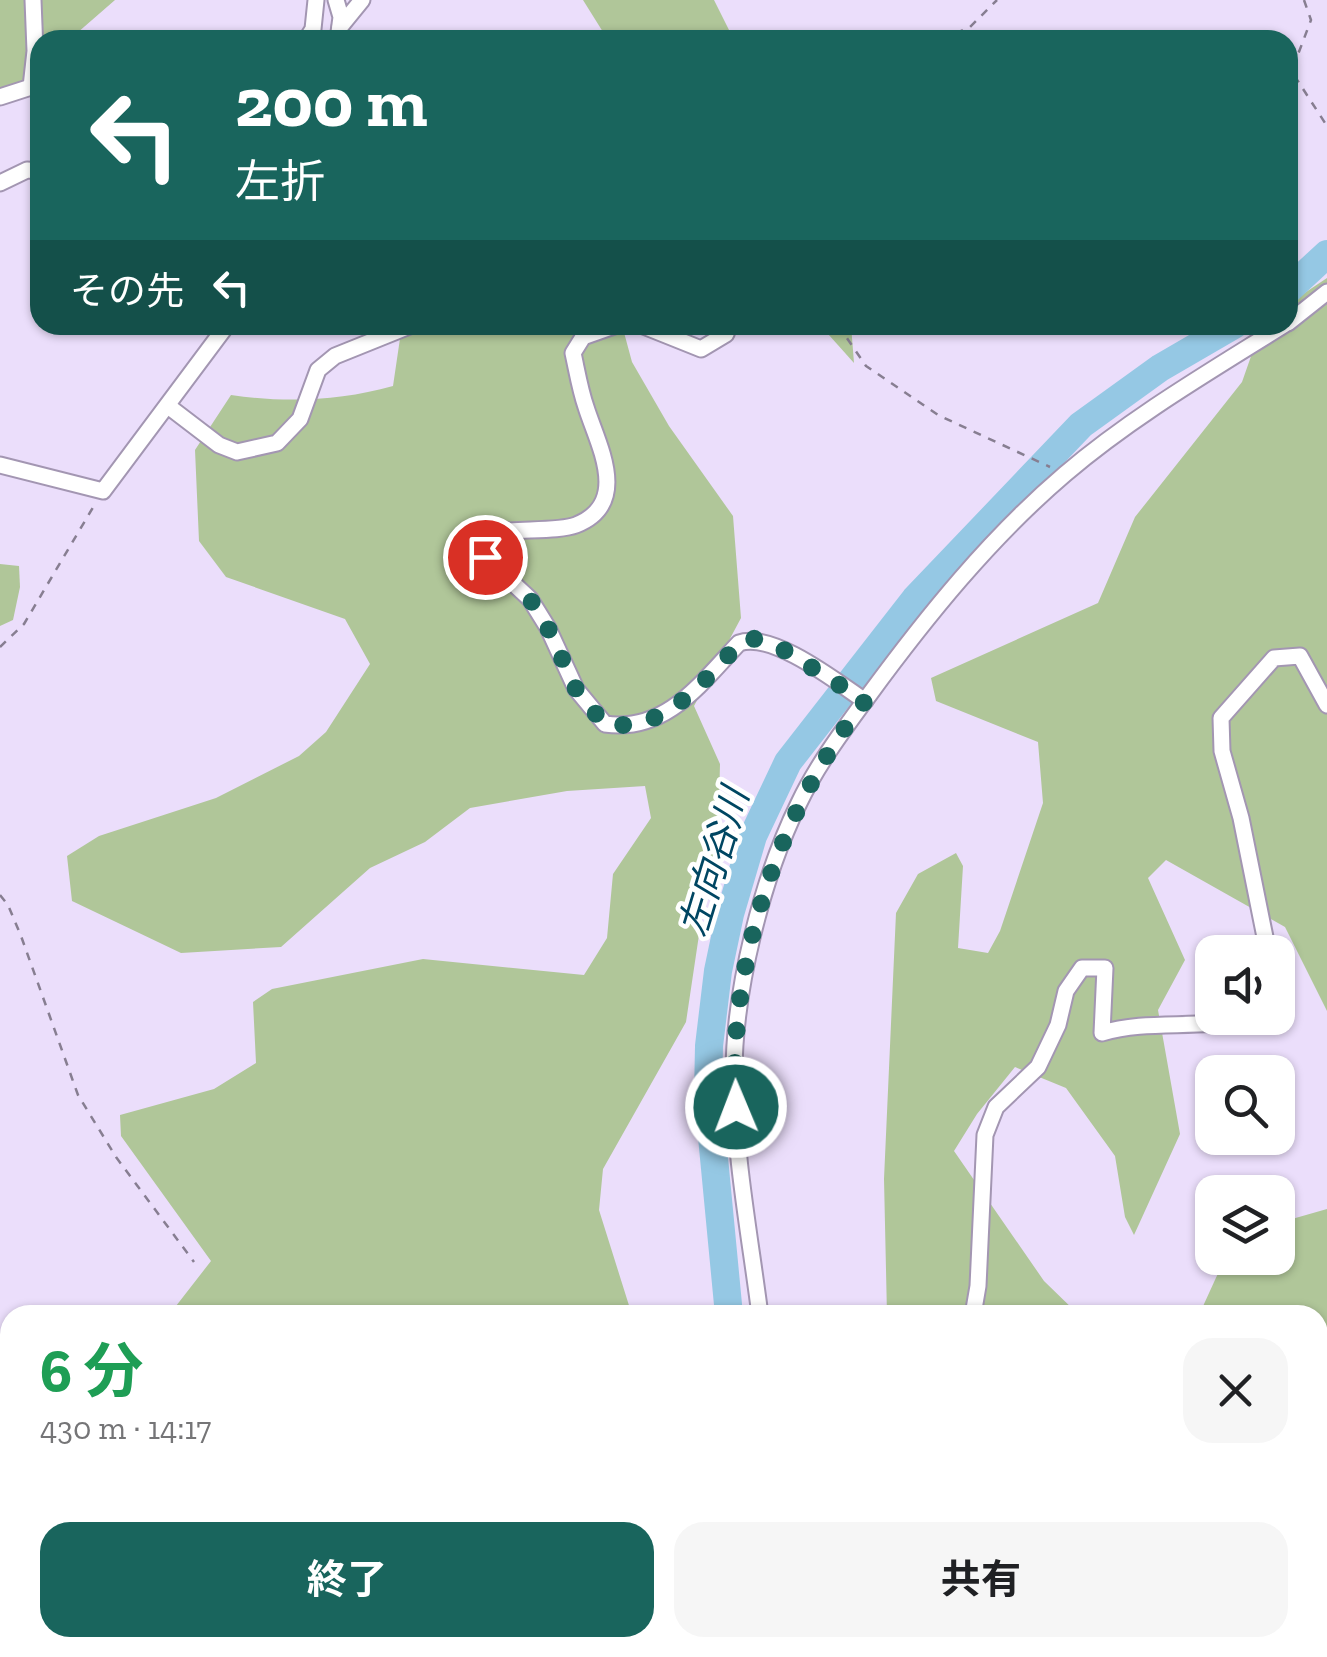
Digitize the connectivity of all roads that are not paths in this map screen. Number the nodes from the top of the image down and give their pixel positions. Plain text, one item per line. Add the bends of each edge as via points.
1 (33, 0) edge
2 (316, 0) edge
3 (336, 0) edge
4 (362, 0) edge
5 (35, 30) edge
6 (312, 30) edge
7 (339, 30) edge
8 (341, 30) edge
9 (30, 87) edge
10 (0, 97) edge
11 (30, 170) edge
12 (0, 183) edge
13 (1327, 292) edge
14 (1298, 315) edge
15 (220, 335) edge
16 (387, 335) edge
17 (590, 335) edge
18 (667, 335) edge
19 (724, 335) edge
20 (1268, 335) edge
21 (168, 406) junction
22 (0, 466) edge
23 (865, 701) junction
24 (1327, 705) edge
25 (1265, 935) edge
26 (1195, 1024) edge
27 (759, 1305) edge
28 (975, 1305) edge

1 - 5 street
2 - 6 street
3 - 7 street
4 - 8 street
9 - 10 street
11 - 12 street
13 - 14 street
15 - 21 street
16 - 21 street via 318,370 300,419 267,446 237,452
17 - 23 street via 573,353 608,468 598,507 574,526 490,533 485,557 530,599 576,689 604,724 647,722 668,713 752,638 784,650
18 - 19 street via 701,348
20 - 23 street via 1065,474 985,550
21 - 22 street via 103,491
23 - 27 street via 800,800 774,862 738,1020 738,1140
24 - 25 street via 1300,656 1274,658 1222,718 1222,751
26 - 28 street via 1102,1033 1104,968 1082,968 1066,991 1038,1067 996,1106 985,1134

